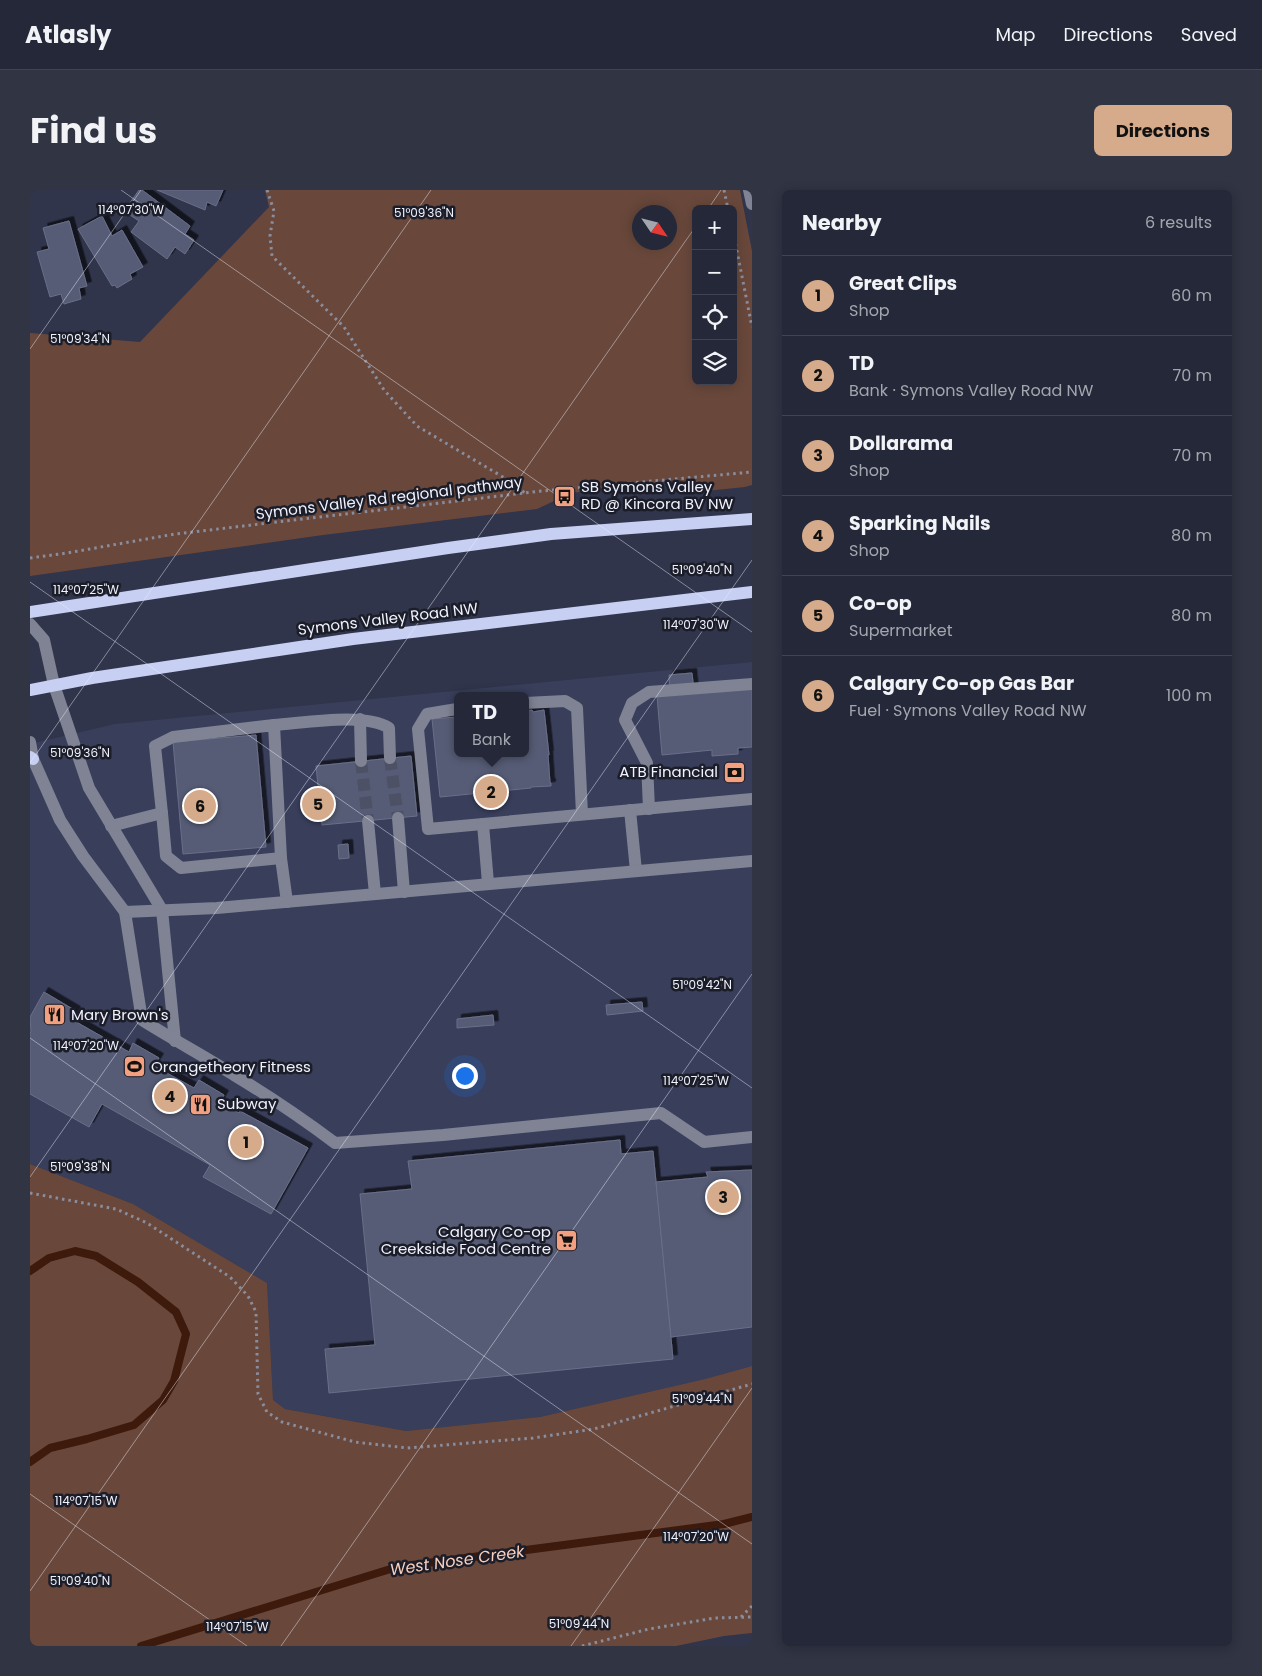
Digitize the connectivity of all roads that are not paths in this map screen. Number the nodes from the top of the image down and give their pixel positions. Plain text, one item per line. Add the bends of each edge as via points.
1 (749, 190) edge
2 (752, 204) edge
3 (752, 519) edge
4 (752, 592) edge
5 (30, 612) edge
6 (30, 624) edge
7 (752, 684) edge
8 (54, 685) junction
9 (30, 690) edge
10 (529, 703) edge
11 (454, 710) edge
12 (360, 719) junction
13 (274, 725) junction
14 (30, 742) edge
15 (32, 758) edge
16 (390, 758) tunnel mouth
17 (361, 761) tunnel mouth
18 (752, 799) edge
19 (649, 809) junction
20 (630, 810) junction
21 (162, 813) junction
22 (582, 814) junction
23 (398, 818) tunnel mouth
24 (368, 821) tunnel mouth
25 (483, 824) junction
26 (111, 826) junction
27 (281, 858) junction
28 (752, 861) edge
29 (636, 871) junction
30 (488, 883) junction
31 (404, 892) junction
32 (375, 894) junction
33 (287, 902) junction
34 (162, 910) junction
35 (125, 912) junction
36 (175, 1041) junction
37 (752, 1137) edge

1 - 2 street
3 - 5 main road via 551,534
4 - 8 main road, Symons Valley Road NW via 353,639
6 - 8 street via 44,640
7 - 19 street via 649,692 632,703 625,720 648,763
8 - 9 main road, Symons Valley Road NW
8 - 26 street via 89,788
10 - 22 street via 565,700 577,708
11 - 25 street via 427,714 418,730 428,829
12 - 13 street
12 - 16 street via 381,723 388,728
12 - 17 street
13 - 21 street via 173,737 155,746
13 - 27 street
14 - 15 street
15 - 35 street via 60,820
18 - 19 street
19 - 20 street
20 - 22 street
20 - 29 street
21 - 26 street
21 - 27 street via 166,856 181,868
22 - 25 street
23 - 31 street
24 - 32 street
25 - 30 street
26 - 34 street
27 - 33 street
28 - 29 street
29 - 30 street
30 - 31 street
31 - 32 street
32 - 33 street
33 - 34 street
34 - 35 street
34 - 36 street
35 - 36 street via 142,1020
36 - 37 street via 233,1074 335,1143 661,1112 704,1142

